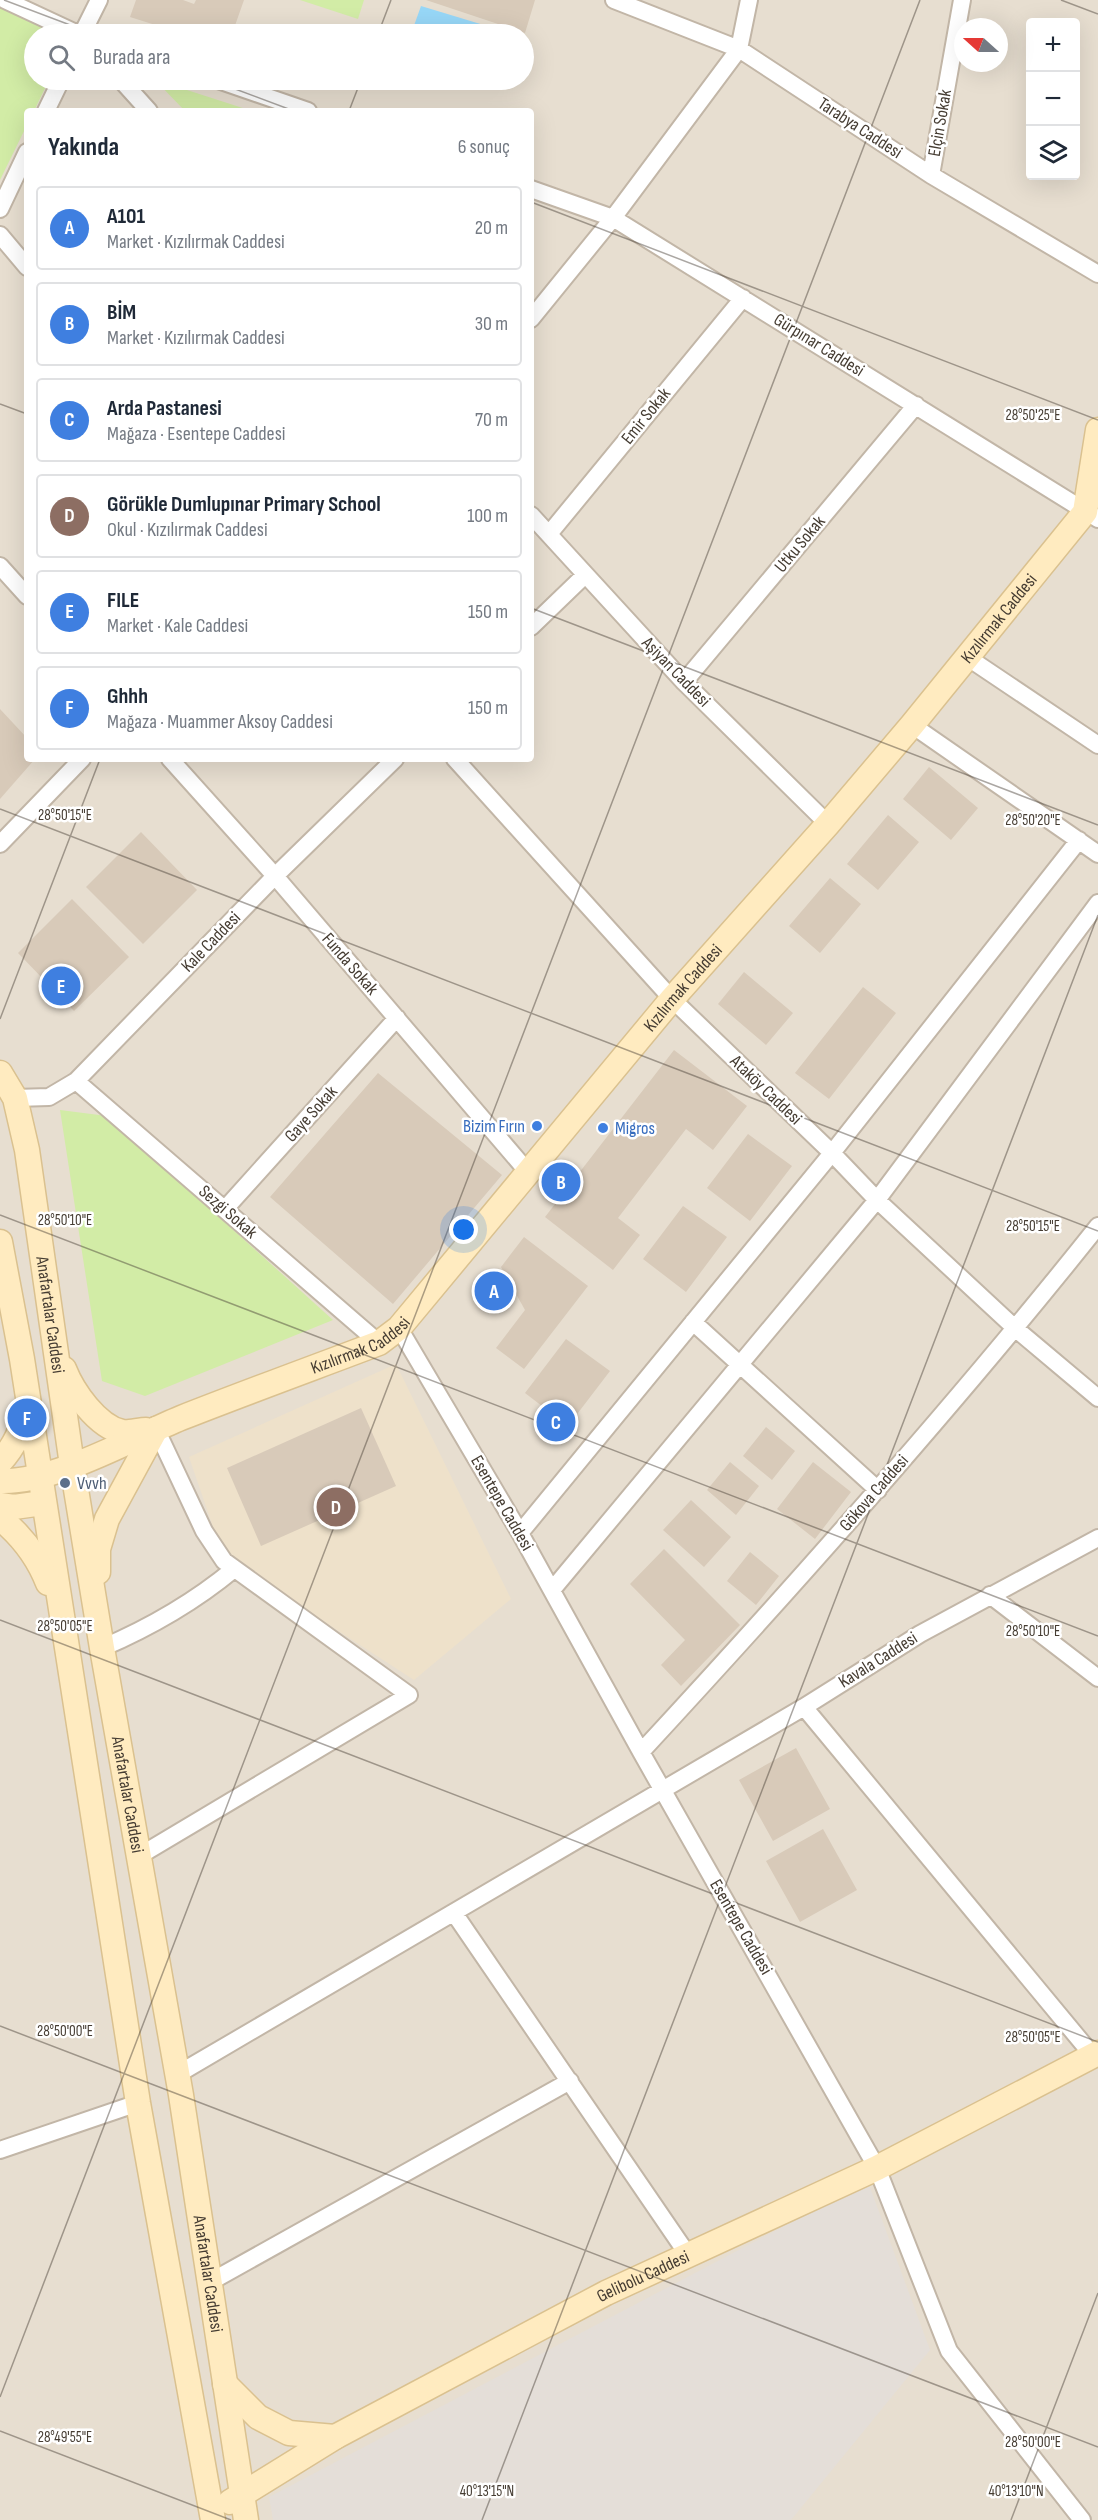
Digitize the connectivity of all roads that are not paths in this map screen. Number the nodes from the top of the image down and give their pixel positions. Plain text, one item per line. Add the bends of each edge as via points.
1 (5, 0) edge
2 (99, 0) edge
3 (614, 0) edge
4 (748, 0) edge
5 (962, 0) edge
6 (57, 24) edge
7 (87, 24) edge
8 (740, 49) junction
9 (56, 90) edge
10 (130, 90) edge
11 (247, 90) edge
12 (47, 108) edge
13 (146, 108) edge
14 (299, 108) edge
15 (24, 158) edge
16 (931, 175) junction
17 (534, 190) edge
18 (0, 209) edge
19 (613, 218) junction
20 (0, 236) edge
21 (24, 264) edge
22 (1098, 274) edge
23 (743, 298) junction
24 (534, 314) edge
25 (916, 405) junction
26 (1098, 430) edge
27 (1091, 516) edge
28 (534, 518) edge
29 (549, 534) junction
30 (0, 566) edge
31 (585, 575) junction
32 (24, 594) edge
33 (534, 624) edge
34 (967, 657) junction
35 (684, 682) junction
36 (912, 725) junction
37 (1098, 745) edge
38 (79, 762) edge
39 (173, 762) edge
40 (392, 762) edge
41 (458, 762) edge
42 (828, 824) junction
43 (1079, 840) junction
44 (0, 844) edge
45 (1098, 854) edge
46 (275, 876) junction
47 (1098, 903) edge
48 (672, 999) junction
49 (397, 1018) junction
50 (0, 1073) edge
51 (76, 1081) junction
52 (15, 1098) junction
53 (832, 1153) junction
54 (527, 1171) junction
55 (878, 1200) junction
56 (225, 1209) junction
57 (1098, 1226) edge
58 (0, 1242) edge
59 (3, 1273) edge
60 (693, 1322) junction
61 (399, 1328) junction
62 (1016, 1329) junction
63 (53, 1339) junction
64 (379, 1343) junction
65 (741, 1364) junction
66 (1098, 1398) edge
67 (28, 1403) junction
68 (156, 1429) junction
69 (0, 1462) edge
70 (72, 1465) junction
71 (39, 1476) junction
72 (0, 1481) edge
73 (878, 1490) junction
74 (43, 1503) junction
75 (0, 1505) edge
76 (0, 1518) edge
77 (520, 1533) junction
78 (1098, 1538) edge
79 (234, 1569) junction
80 (552, 1590) junction
81 (990, 1595) junction
82 (62, 1620) junction
83 (102, 1648) junction
84 (1098, 1678) edge
85 (804, 1707) junction
86 (641, 1752) junction
87 (663, 1790) junction
88 (139, 1856) junction
89 (454, 1912) junction
90 (1096, 2055) edge
91 (178, 2074) junction
92 (570, 2081) junction
93 (138, 2103) junction
94 (0, 2151) edge
95 (878, 2168) junction
96 (688, 2255) junction
97 (210, 2282) junction
98 (225, 2384) junction
99 (335, 2437) junction
100 (242, 2494) junction
101 (208, 2517) edge
102 (246, 2520) edge
103 (1082, 2520) edge

1 - 6 street
2 - 7 street
3 - 8 street, Tarabya Caddesi
4 - 8 street
5 - 16 street, Elçin Sokak
8 - 16 street, Tarabya Caddesi
8 - 19 street
9 - 12 street
10 - 13 street
11 - 14 street
15 - 18 street
16 - 22 street, Tarabya Caddesi
17 - 19 street, Gürpınar Caddesi
19 - 23 street, Gürpınar Caddesi
19 - 24 street
20 - 21 street
23 - 25 street, Gürpınar Caddesi
23 - 29 street, Emir Sokak
25 - 27 street, Gürpınar Caddesi
25 - 35 street, Utku Sokak
26 - 27 street
27 - 34 street, Kızılırmak Caddesi
28 - 29 street, Aşiyan Caddesi
29 - 31 street, Aşiyan Caddesi
30 - 32 street
31 - 33 street
31 - 35 street, Aşiyan Caddesi
34 - 36 street, Kızılırmak Caddesi
34 - 37 street
35 - 42 street, Aşiyan Caddesi
36 - 42 street, Kızılırmak Caddesi
36 - 43 street
38 - 44 street
39 - 46 street, Funda Sokak
40 - 46 street, Kale Caddesi
41 - 48 street, Ataköy Caddesi
42 - 48 street, Kızılırmak Caddesi
43 - 45 street
43 - 53 street
46 - 49 street, Funda Sokak
46 - 51 street, Kale Caddesi
47 - 55 street
48 - 53 street, Ataköy Caddesi
48 - 54 street, Kızılırmak Caddesi
49 - 54 street, Funda Sokak
49 - 56 street, Gaye Sokak
50 - 52 street, Anafartalar Caddesi
51 - 52 street, Kale Caddesi via 49,1097
51 - 56 street, Sezgi Sokak
52 - 63 street, Anafartalar Caddesi via 27,1150
53 - 55 street, Ataköy Caddesi
53 - 60 street
54 - 61 street, Kızılırmak Caddesi
55 - 62 street, Ataköy Caddesi
55 - 65 street
56 - 64 street, Sezgi Sokak
57 - 62 street, Gökova Caddesi
58 - 59 street, Anafartalar Caddesi
59 - 67 street, Anafartalar Caddesi
60 - 65 street
60 - 77 street
61 - 64 street, Kızılırmak Caddesi
61 - 77 street, Esentepe Caddesi
62 - 66 street, Ataköy Caddesi
62 - 73 street, Gökova Caddesi
63 - 68 street via 69,1381 82,1402 104,1422 123,1432
63 - 70 street, Anafartalar Caddesi
64 - 68 street, Kızılırmak Caddesi
65 - 73 street
65 - 80 street
67 - 69 street via 12,1450
67 - 71 street, Anafartalar Caddesi
68 - 70 street
68 - 79 street via 209,1541
68 - 83 street via 107,1519 98,1549
70 - 71 street
70 - 83 street, Anafartalar Caddesi
71 - 72 street
71 - 74 street, Anafartalar Caddesi
73 - 86 street, Gökova Caddesi
74 - 75 street
74 - 82 street, Anafartalar Caddesi
76 - 82 street via 41,1564
77 - 80 street, Esentepe Caddesi
78 - 81 street, Kavala Caddesi
79 - 83 street via 192,1602
79 - 88 street via 410,1695
80 - 86 street, Esentepe Caddesi
81 - 84 street
81 - 85 street, Kavala Caddesi
82 - 93 street, Anafartalar Caddesi
83 - 88 street, Anafartalar Caddesi
85 - 87 street, Kavala Caddesi
85 - 90 street
86 - 87 street, Esentepe Caddesi
87 - 89 street, Kavala Caddesi
87 - 95 street, Esentepe Caddesi
88 - 91 street, Anafartalar Caddesi
89 - 91 street, Kavala Caddesi
89 - 92 street
90 - 95 street, Gelibolu Caddesi
91 - 97 street, Anafartalar Caddesi
92 - 96 street
92 - 97 street
93 - 94 street
93 - 101 street, Anafartalar Caddesi
95 - 96 street, Gelibolu Caddesi
95 - 103 street, Esentepe Caddesi via 949,2351
96 - 99 street, Gelibolu Caddesi
97 - 98 street, Anafartalar Caddesi
98 - 99 street via 258,2417 289,2433
98 - 100 street, Anafartalar Caddesi
99 - 100 street, Gelibolu Caddesi
100 - 101 street, Gelibolu Caddesi
100 - 102 street, Anafartalar Caddesi

